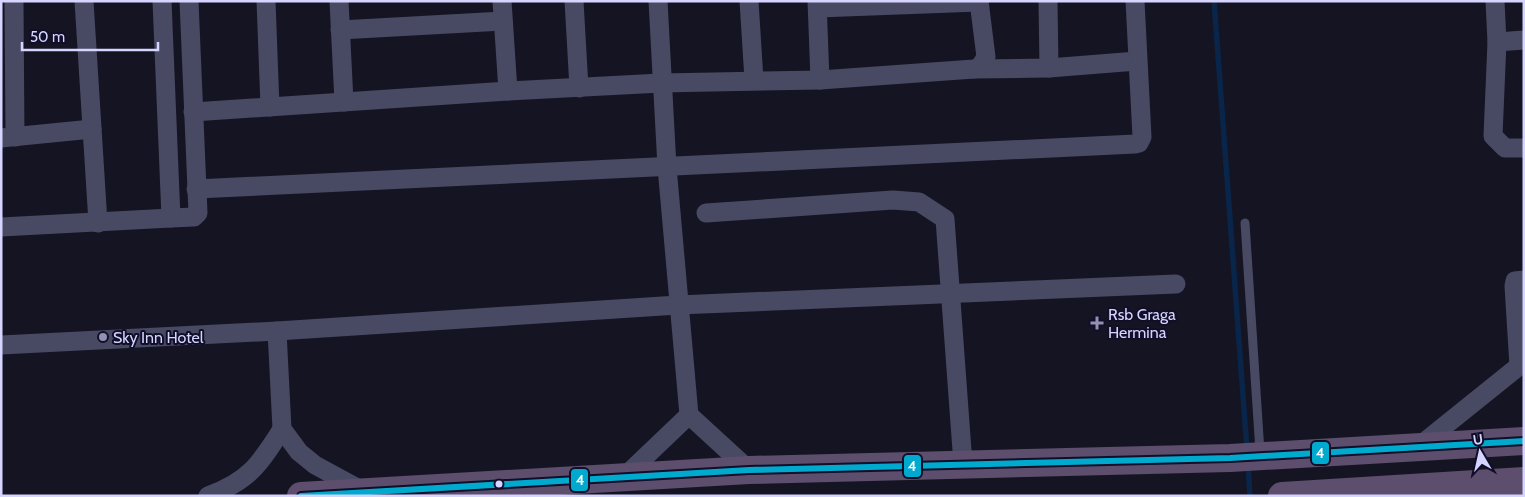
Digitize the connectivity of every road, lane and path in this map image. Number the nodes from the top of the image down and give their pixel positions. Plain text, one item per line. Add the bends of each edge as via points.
1 (84, 1) edge
2 (162, 1) edge
3 (188, 1) edge
4 (266, 1) edge
5 (339, 1) edge
6 (502, 1) edge
7 (574, 1) edge
8 (658, 1) edge
9 (749, 1) edge
10 (1048, 1) edge
11 (1135, 1) edge
12 (1495, 1) edge
13 (14, 2) edge
14 (979, 2) edge
15 (817, 5) edge
16 (504, 21) junction
17 (340, 30) junction
18 (1524, 40) edge
19 (1496, 42) junction
20 (1137, 61) junction
21 (1050, 68) junction
22 (974, 70) junction
23 (754, 80) junction
24 (820, 80) junction
25 (661, 83) junction
26 (579, 88) junction
27 (508, 91) junction
28 (344, 102) junction
29 (270, 107) junction
30 (194, 112) junction
31 (92, 129) junction
32 (8, 137) edge
33 (1524, 148) edge
34 (667, 167) junction
35 (196, 189) junction
36 (706, 213) dead end
37 (171, 218) junction
38 (98, 223) junction
39 (1245, 223) dead end
40 (1, 227) edge
41 (1524, 280) edge
42 (1176, 284) dead end
43 (950, 294) junction
44 (678, 305) junction
45 (276, 331) junction
46 (1, 345) edge
47 (1521, 367) edge
48 (689, 415) junction
49 (282, 428) junction
50 (1524, 441) edge
51 (1416, 449) junction
52 (1249, 456) junction
53 (964, 464) junction
54 (749, 470) junction
55 (623, 478) junction
56 (1524, 482) edge
57 (363, 491) junction
58 (1524, 491) edge
59 (1295, 495) edge
60 (208, 496) edge
61 (301, 496) edge
62 (1516, 496) edge

1 - 31 street
2 - 37 street
3 - 30 street
4 - 29 street
5 - 17 street
6 - 16 street
7 - 26 street
8 - 25 street
9 - 23 street
10 - 21 street
11 - 20 street
12 - 19 street
13 - 32 street
14 - 15 street
14 - 22 street via 986,57
15 - 24 street
16 - 17 street
16 - 27 street
17 - 28 street
18 - 19 street
19 - 33 street via 1493,136 1505,148
20 - 21 street
20 - 34 street via 1142,137 1135,144
21 - 22 street
22 - 24 street
23 - 24 street
23 - 25 street
25 - 26 street
25 - 34 street
26 - 27 street
27 - 28 street
28 - 29 street
29 - 30 street
30 - 35 street
31 - 32 street
31 - 38 street
34 - 35 street
34 - 44 street
35 - 37 street via 196,216
36 - 43 street via 894,200 919,202 945,219
37 - 38 street
38 - 40 street
39 - 52 lane
41 - 47 street via 1515,282 1514,286
42 - 43 street
43 - 44 street
43 - 53 street
44 - 45 street
44 - 48 street
45 - 46 street
45 - 49 street
47 - 51 street
48 - 54 street
48 - 55 street
49 - 57 street via 299,452 315,465
49 - 60 street via 267,452 241,481
50 - 51 highway
51 - 52 highway
52 - 53 highway
53 - 54 highway
54 - 55 highway
55 - 57 highway
56 - 59 highway
57 - 61 highway
58 - 62 street

